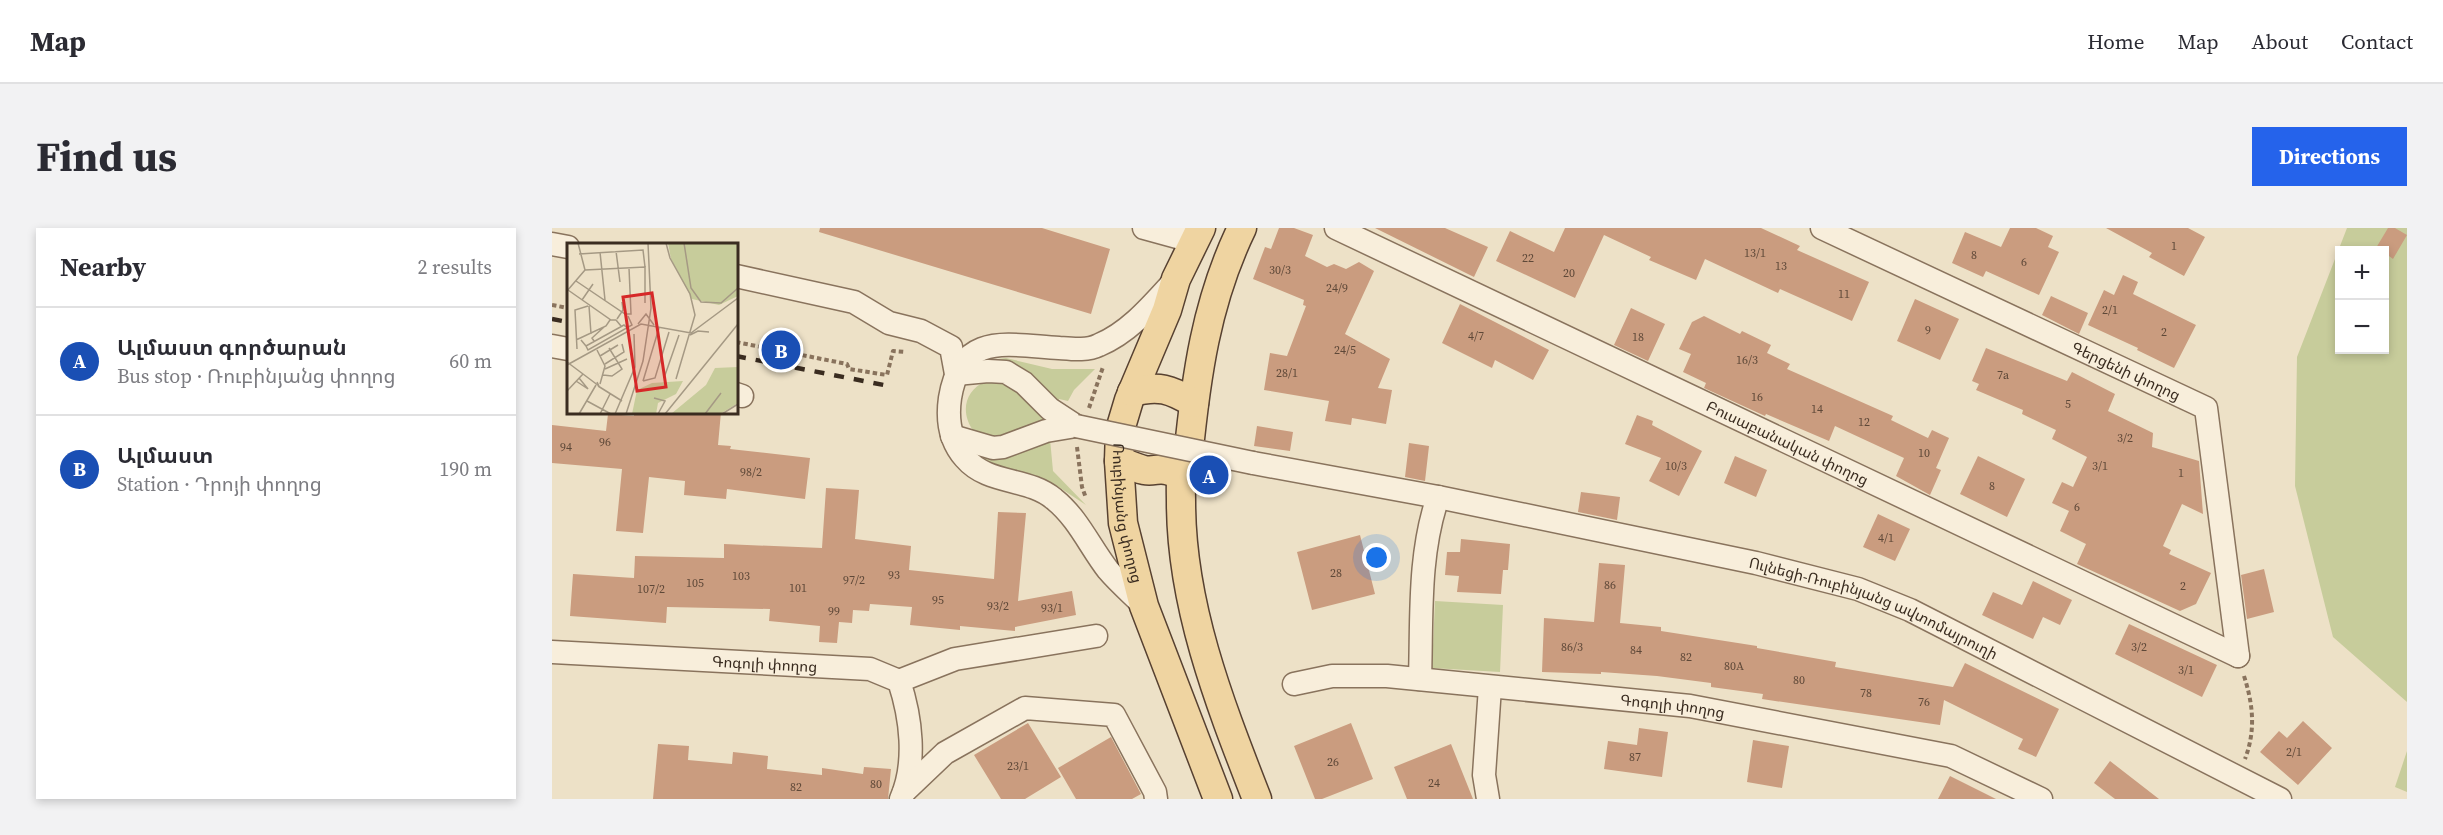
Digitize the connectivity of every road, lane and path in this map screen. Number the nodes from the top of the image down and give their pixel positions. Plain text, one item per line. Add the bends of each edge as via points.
1 (1144, 228) edge
2 (1242, 228) edge
3 (1336, 228) edge
4 (1822, 228) edge
5 (1198, 235) edge
6 (552, 244) edge
7 (567, 247) edge
8 (738, 276) edge
9 (1176, 279) junction
10 (552, 305) edge
11 (567, 308) edge
12 (738, 342) edge
13 (552, 345) edge
14 (567, 349) edge
15 (904, 352) dead end
16 (956, 374) junction
17 (1132, 392) junction
18 (1194, 403) junction
19 (1076, 426) junction
20 (952, 436) junction
21 (1119, 461) junction
22 (1181, 468) junction
23 (1438, 497) junction
24 (1144, 606) junction
25 (1096, 636) dead end
26 (552, 652) edge
27 (2238, 656) junction
28 (1420, 679) junction
29 (899, 681) junction
30 (1294, 684) dead end
31 (1490, 687) junction
32 (2237, 779) junction
33 (902, 795) edge
34 (1156, 799) edge
35 (1218, 799) edge
36 (1257, 799) edge
37 (1488, 799) edge
38 (2041, 799) edge
39 (2280, 799) edge

1 - 5 street
2 - 18 main road via 1210,315
3 - 27 street, Բուսաբանական փողոց
4 - 27 street, Գերցենի փողոց via 2206,408
5 - 9 main road, Ռուբինյանց փողոց
6 - 7 street
8 - 16 street via 854,302 889,322 921,331 951,347
9 - 16 street via 1143,314 1098,346 1077,350 984,346 972,352
9 - 17 main road, Ռուբինյանց փողոց
10 - 11 path
12 - 15 path via 887,375 893,351
13 - 14 street
16 - 19 street via 1006,372
16 - 20 street via 950,400
17 - 18 main road via 1150,387 1173,391
17 - 21 main road, Ռուբինյանց փողոց via 1120,430
18 - 22 main road via 1188,458
19 - 20 street via 993,448
19 - 23 street, Ուլնեցի-Ռուբինյանց ավտոմայրուղի, bridge
20 - 24 street via 965,458 989,476 1042,490 1056,500 1109,571
21 - 22 main road via 1152,471 1170,471 1177,463
21 - 24 main road, Ռուբինյանց փողոց via 1123,523
22 - 36 main road via 1181,520 1194,614 1218,699
23 - 28 street via 1431,517 1422,584
23 - 32 street, Ուլնեցի-Ռուբինյանց ավտոմայրուղի via 1686,547 1858,589 2010,660
24 - 35 main road, Ռուբինյանց փողոց
25 - 29 street via 955,659
26 - 29 street, Գոգոլի փողոց via 870,669
27 - 32 path via 2254,721 2249,749
28 - 30 street, Գոգոլի փողոց via 1332,676
28 - 31 street, Գոգոլի փողոց
29 - 33 street via 907,705 911,755
31 - 37 street via 1484,775
31 - 38 street, Գոգոլի փողոց via 1690,706 1951,756
32 - 39 street, Ուլնեցի-Ռուբինյանց ավտոմայրուղի
33 - 34 street via 945,753 1024,708 1114,715

